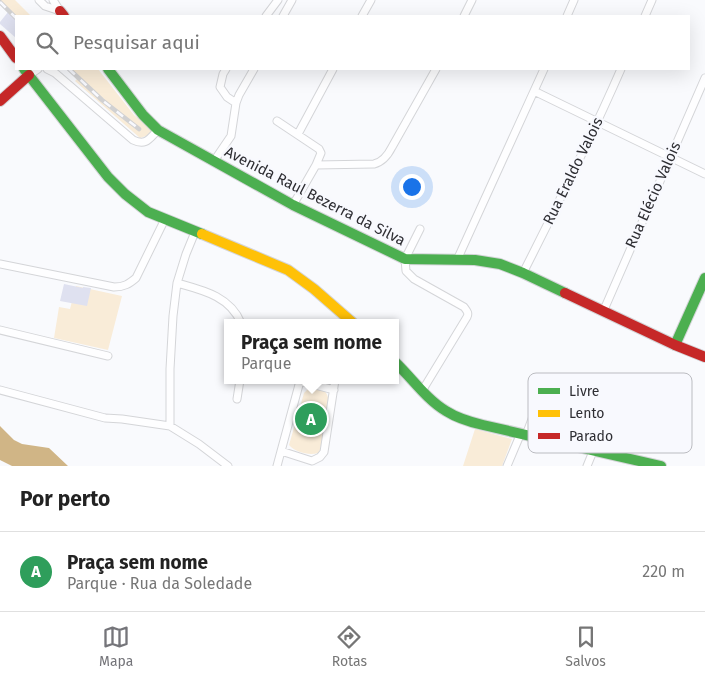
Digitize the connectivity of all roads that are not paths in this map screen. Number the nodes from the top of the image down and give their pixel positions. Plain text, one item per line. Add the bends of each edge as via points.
1 (39, 0) edge
2 (53, 0) edge
3 (278, 0) edge
4 (292, 0) edge
5 (371, 0) edge
6 (472, 0) edge
7 (574, 0) edge
8 (652, 0) edge
9 (46, 3) edge
10 (62, 14) edge
11 (267, 15) edge
12 (284, 15) edge
13 (363, 15) edge
14 (464, 15) edge
15 (567, 15) edge
16 (645, 15) edge
17 (0, 36) edge
18 (4, 48) edge
19 (15, 57) edge
20 (50, 70) edge
21 (109, 70) edge
22 (225, 70) edge
23 (253, 70) edge
24 (332, 70) edge
25 (435, 70) edge
26 (544, 70) edge
27 (622, 70) edge
28 (30, 71) edge
29 (705, 78) edge
30 (534, 91) junction
31 (0, 101) edge
32 (236, 103) junction
33 (277, 121) dead end
34 (598, 122) junction
35 (158, 130) junction
36 (298, 134) junction
37 (670, 157) junction
38 (214, 161) junction
39 (316, 165) junction
40 (705, 174) edge
41 (293, 205) junction
42 (165, 219) junction
43 (420, 229) dead end
44 (195, 232) junction
45 (405, 259) junction
46 (457, 260) junction
47 (0, 264) edge
48 (523, 273) junction
49 (705, 278) edge
50 (177, 283) junction
51 (603, 312) junction
52 (239, 319) edge
53 (348, 319) edge
54 (0, 330) edge
55 (675, 345) junction
56 (108, 356) dead end
57 (705, 357) edge
58 (399, 366) edge
59 (239, 384) edge
60 (299, 384) edge
61 (311, 384) edge
62 (335, 384) edge
63 (0, 390) edge
64 (334, 390) junction
65 (422, 391) junction
66 (237, 399) dead end
67 (528, 425) edge
68 (170, 426) junction
69 (524, 434) junction
70 (528, 435) edge
71 (281, 451) junction
72 (592, 453) edge
73 (610, 453) edge
74 (228, 466) edge
75 (277, 466) edge
76 (507, 466) edge
77 (587, 466) edge
78 (661, 466) edge

1 - 9 street
2 - 10 street
3 - 11 street
4 - 12 street
5 - 13 street
6 - 14 street
7 - 15 street
8 - 16 street
9 - 10 street
17 - 18 street
18 - 19 street
20 - 35 street via 133,140 145,142
21 - 35 street, Avenida Raul Bezerra da Silva via 135,106
22 - 32 street via 220,87 227,98
23 - 32 street
24 - 36 street
25 - 39 street via 384,159 374,164
26 - 30 street
27 - 34 street, Rua Eraldo Valois
28 - 31 street
28 - 42 street via 108,177 148,212
29 - 37 street, Rua Elécio Valois
30 - 34 street
30 - 46 street
32 - 38 street via 231,136
33 - 36 street
34 - 37 street
34 - 48 street, Rua Eraldo Valois
35 - 38 street, Avenida Raul Bezerra da Silva
36 - 39 street via 319,149 321,153
37 - 40 street
37 - 51 street, Rua Elécio Valois
38 - 41 street, Avenida Raul Bezerra da Silva
39 - 41 street
41 - 45 street, Avenida Raul Bezerra da Silva
42 - 44 street
42 - 47 street via 136,278 123,287
43 - 45 street
44 - 50 street
44 - 53 street via 288,270
45 - 46 street, Avenida Raul Bezerra da Silva
45 - 65 street via 409,275 467,311 467,317
46 - 48 street, Avenida Raul Bezerra da Silva via 500,264
48 - 51 street, Avenida Raul Bezerra da Silva
49 - 55 street
50 - 52 street via 227,303
50 - 68 street via 170,369
51 - 55 street, Avenida Raul Bezerra da Silva
54 - 56 street
55 - 57 street, Avenida Raul Bezerra da Silva
58 - 65 street
59 - 66 street
60 - 71 street
61 - 64 street
62 - 64 street
63 - 68 street via 105,418
64 - 71 street via 324,452 320,457 312,461
65 - 69 street via 455,416
67 - 69 street
68 - 74 street
69 - 70 street
69 - 76 street
71 - 75 street
72 - 77 street
73 - 78 street

